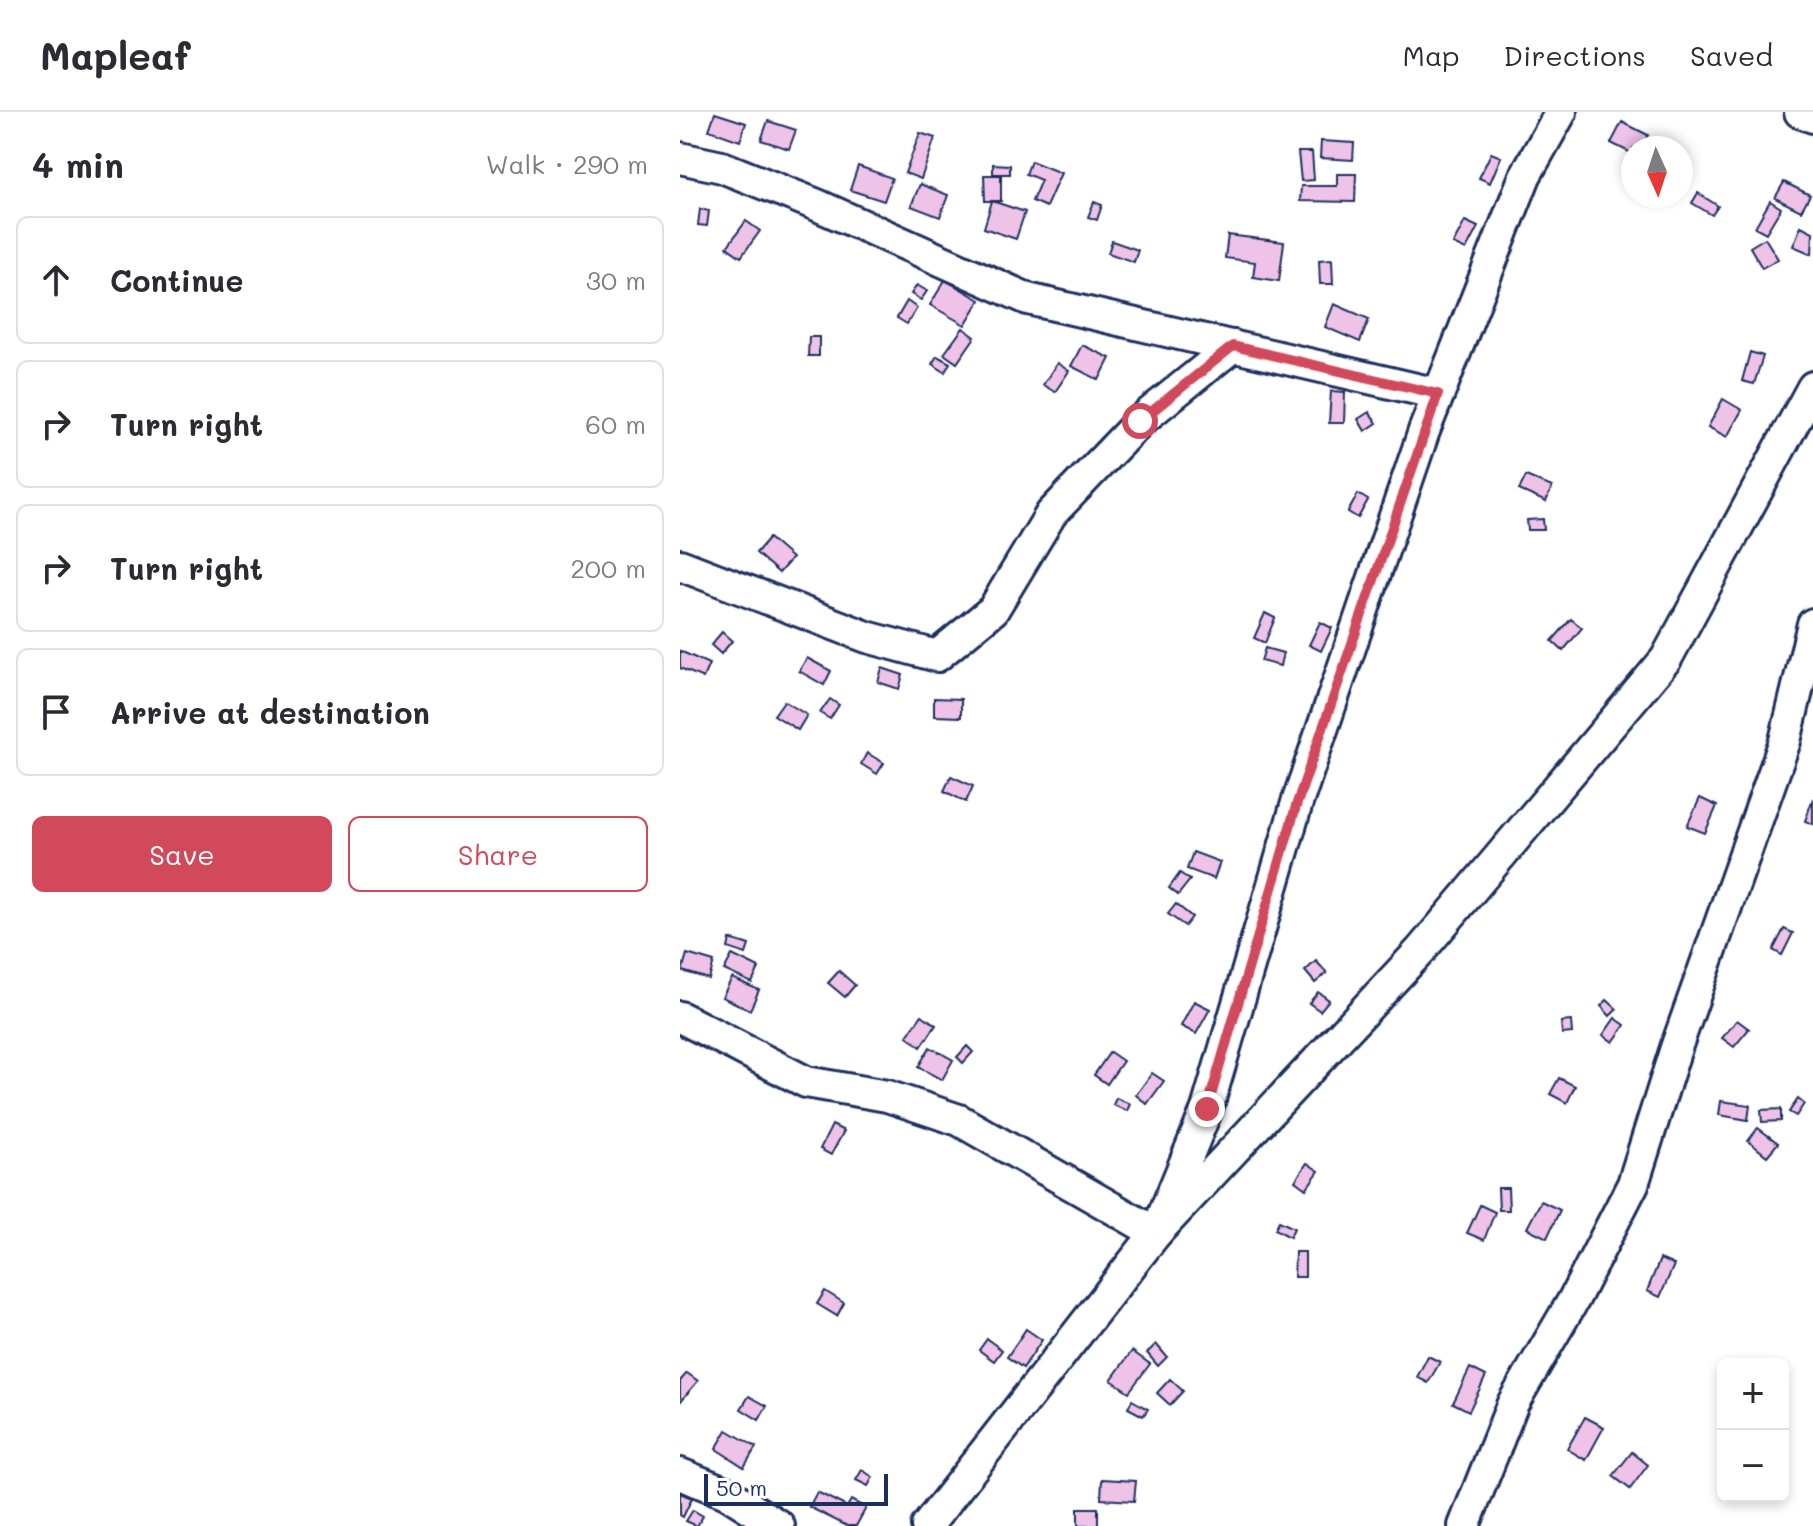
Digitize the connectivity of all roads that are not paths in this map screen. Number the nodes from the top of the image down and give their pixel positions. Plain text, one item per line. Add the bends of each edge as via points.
1 (1561, 112) edge
2 (1800, 112) edge
3 (1813, 117) edge
4 (680, 158) edge
5 (1233, 346) junction
6 (1813, 387) edge
7 (1438, 394) junction
8 (680, 565) edge
9 (1813, 624) edge
10 (680, 1017) edge
11 (1156, 1233) junction
12 (680, 1474) edge
13 (779, 1526) edge
14 (927, 1526) edge
15 (1464, 1526) edge

1 - 7 street via 1525,176
2 - 3 street
4 - 5 street via 722,167 817,205 1028,299
5 - 7 street
5 - 8 street via 1140,421 1071,493 1051,514 993,610 937,656 867,637
6 - 11 street via 1666,659 1421,950
7 - 11 street via 1297,803 1207,1109
9 - 15 street via 1785,741 1633,1184 1513,1403
10 - 11 street via 806,1082 887,1096 959,1120
11 - 14 street
12 - 13 street via 727,1493

